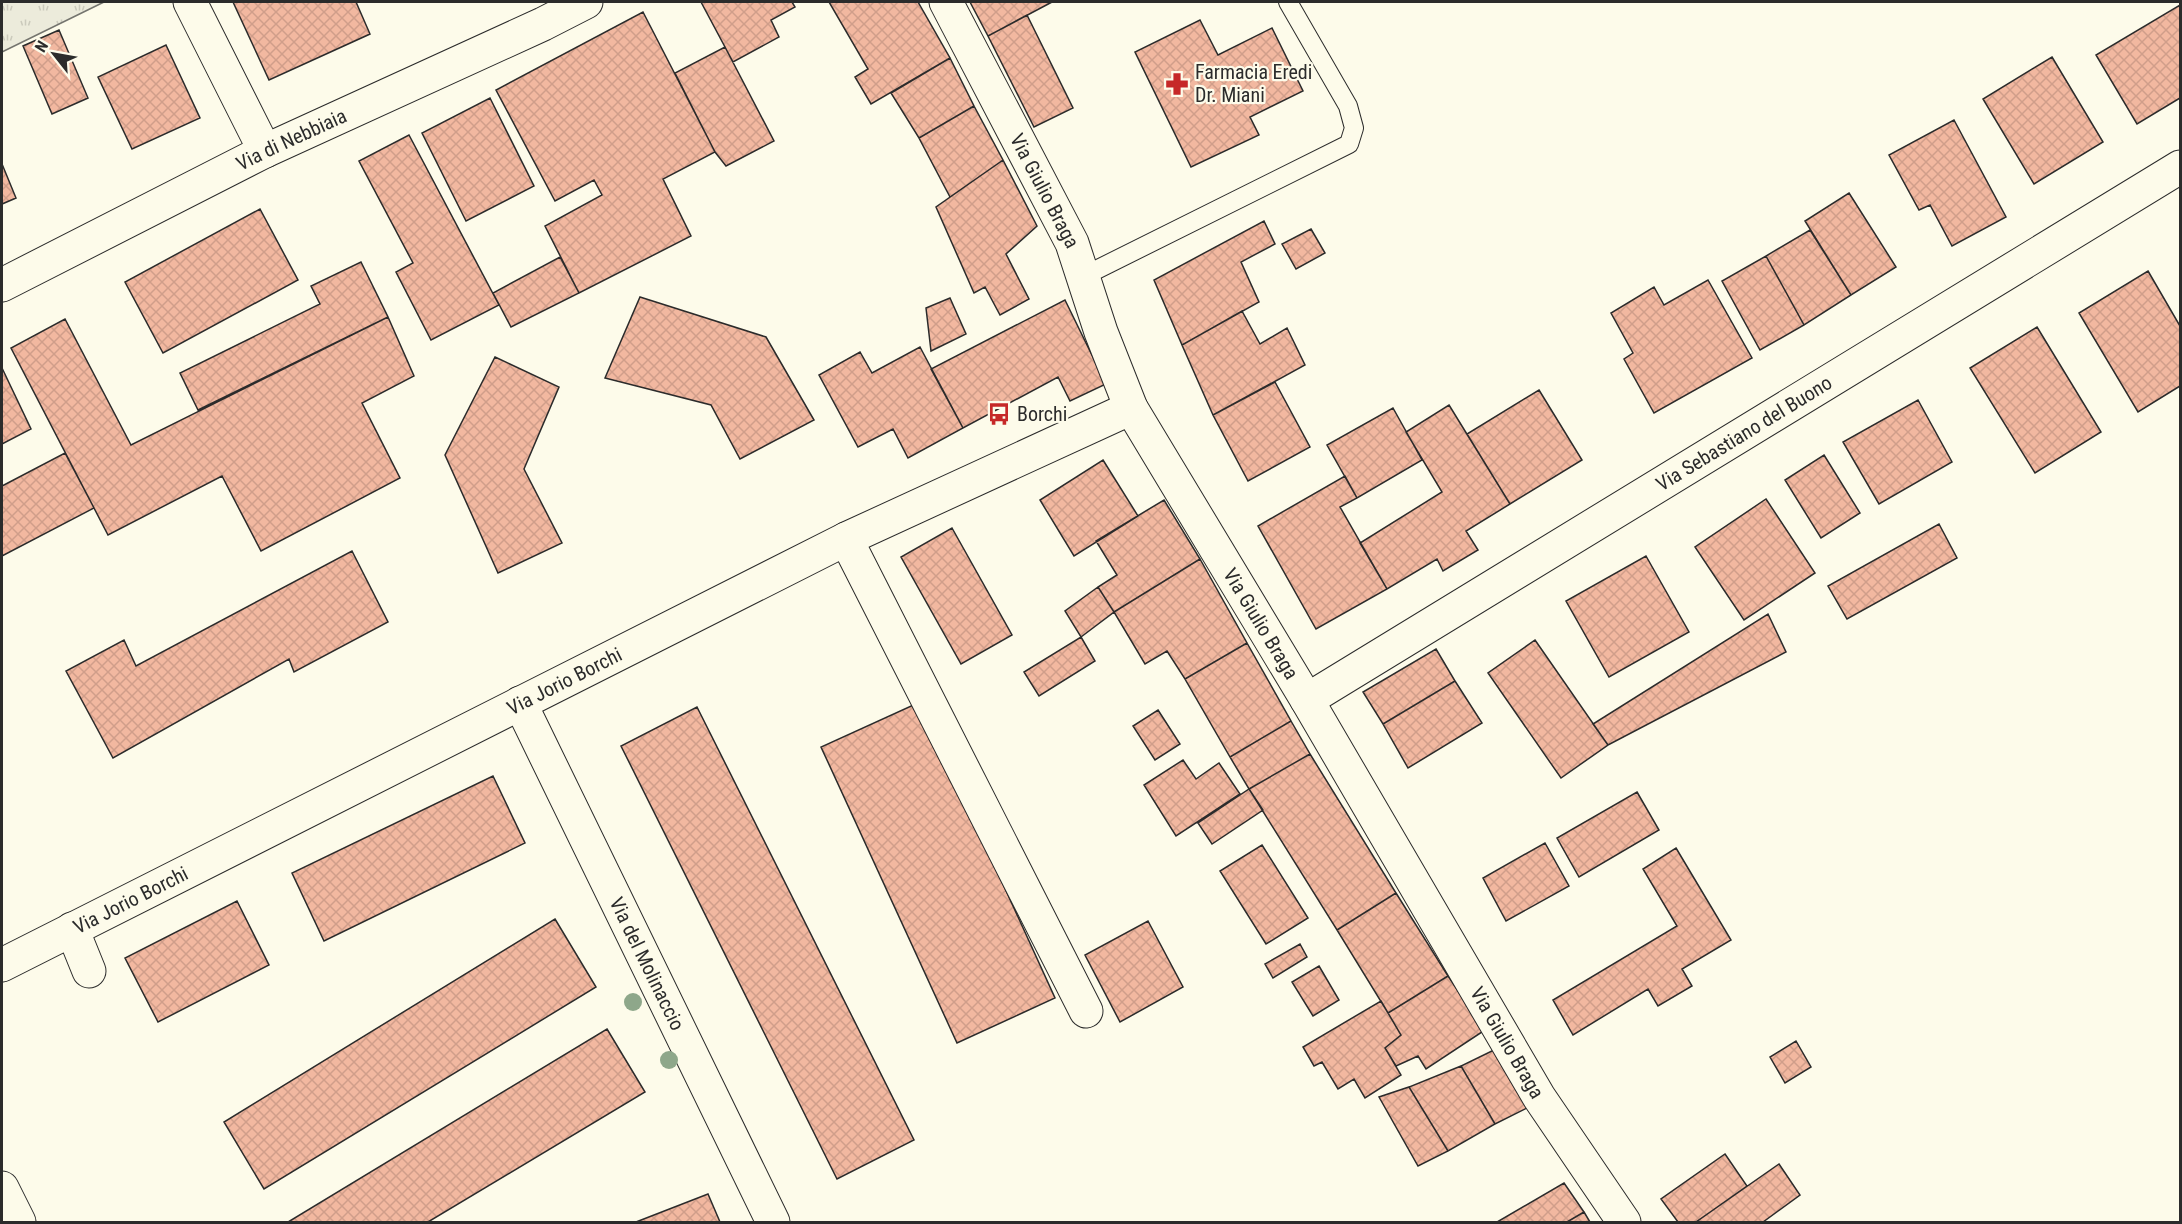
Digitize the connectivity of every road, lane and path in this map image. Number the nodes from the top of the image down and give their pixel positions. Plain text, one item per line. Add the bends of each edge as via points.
1 (190, 2) edge
2 (586, 2) edge
3 (946, 2) edge
4 (1288, 2) edge
5 (265, 151) junction
6 (2181, 166) edge
7 (1084, 276) junction
8 (2, 285) edge
9 (1131, 408) junction
10 (846, 539) junction
11 (1307, 700) junction
12 (520, 703) junction
13 (72, 928) junction
14 (2, 965) edge
15 (89, 971) dead end
16 (1086, 1011) dead end
17 (2, 1188) edge
18 (19, 1222) edge
19 (773, 1222) edge
20 (1624, 1222) edge

1 - 5 street
2 - 5 street, Via di Nebbiaia
3 - 7 street, Via Giulio Braga via 1072,243
4 - 7 lane via 1348,106 1354,128 1349,144
5 - 8 street, Via di Nebbiaia
6 - 11 street, Via Sebastiano del Buono
7 - 9 street, Via Giulio Braga
9 - 10 street, Via Jorio Borchi
9 - 11 street, Via Giulio Braga
10 - 12 street, Via Jorio Borchi
10 - 16 street
11 - 20 street, Via Giulio Braga via 1539,1097
12 - 13 street, Via Jorio Borchi
12 - 19 street, Via del Molinaccio
13 - 14 street, Via Jorio Borchi
13 - 15 street
17 - 18 street

